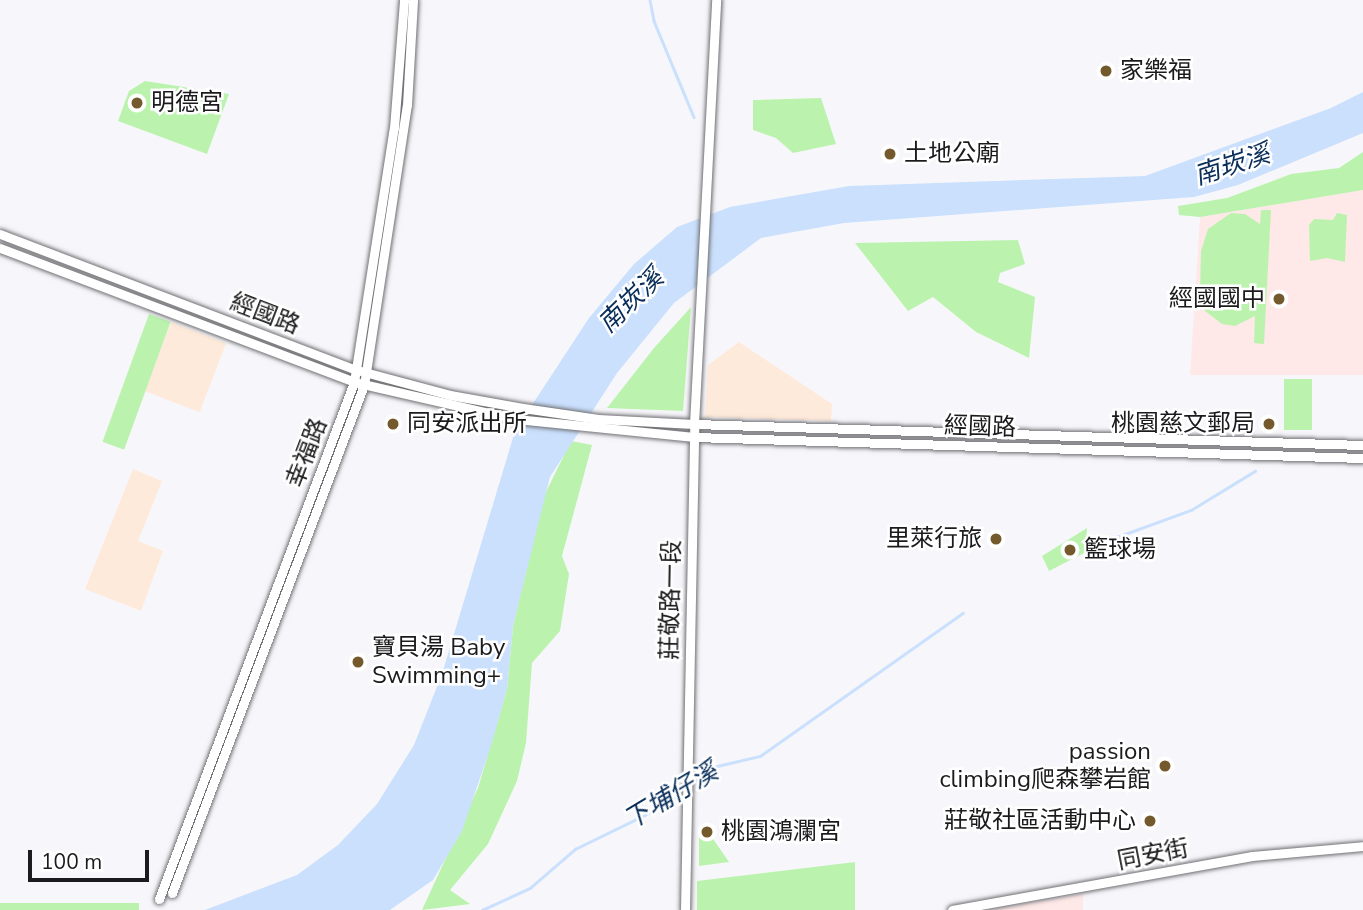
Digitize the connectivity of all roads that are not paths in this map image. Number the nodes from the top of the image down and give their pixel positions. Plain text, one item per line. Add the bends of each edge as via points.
1 (404, 0) edge
2 (413, 0) edge
3 (716, 0) edge
4 (0, 234) edge
5 (0, 248) edge
6 (362, 371) junction
7 (359, 383) junction
8 (694, 424) junction
9 (694, 437) junction
10 (1363, 444) edge
11 (1363, 458) edge
12 (1363, 846) edge
13 (172, 894) dead end
14 (159, 898) dead end
15 (685, 910) edge
16 (952, 910) edge

1 - 6 street, 幸福路 via 394,128
2 - 6 street, 幸福路 via 407,106
3 - 8 street, 莊敬路一段
4 - 6 street, 經國路
5 - 7 street, 經國路
6 - 7 street, 幸福路
6 - 8 street, 經國路 via 462,398 523,408 598,419
7 - 9 street, 經國路 via 516,419 597,431
7 - 13 street, 幸福路
7 - 14 street, 幸福路
8 - 9 street, 莊敬路一段
8 - 10 street, 經國路
9 - 11 street, 經國路
9 - 15 street, 莊敬路一段
12 - 16 street, 同安街 via 1252,856

